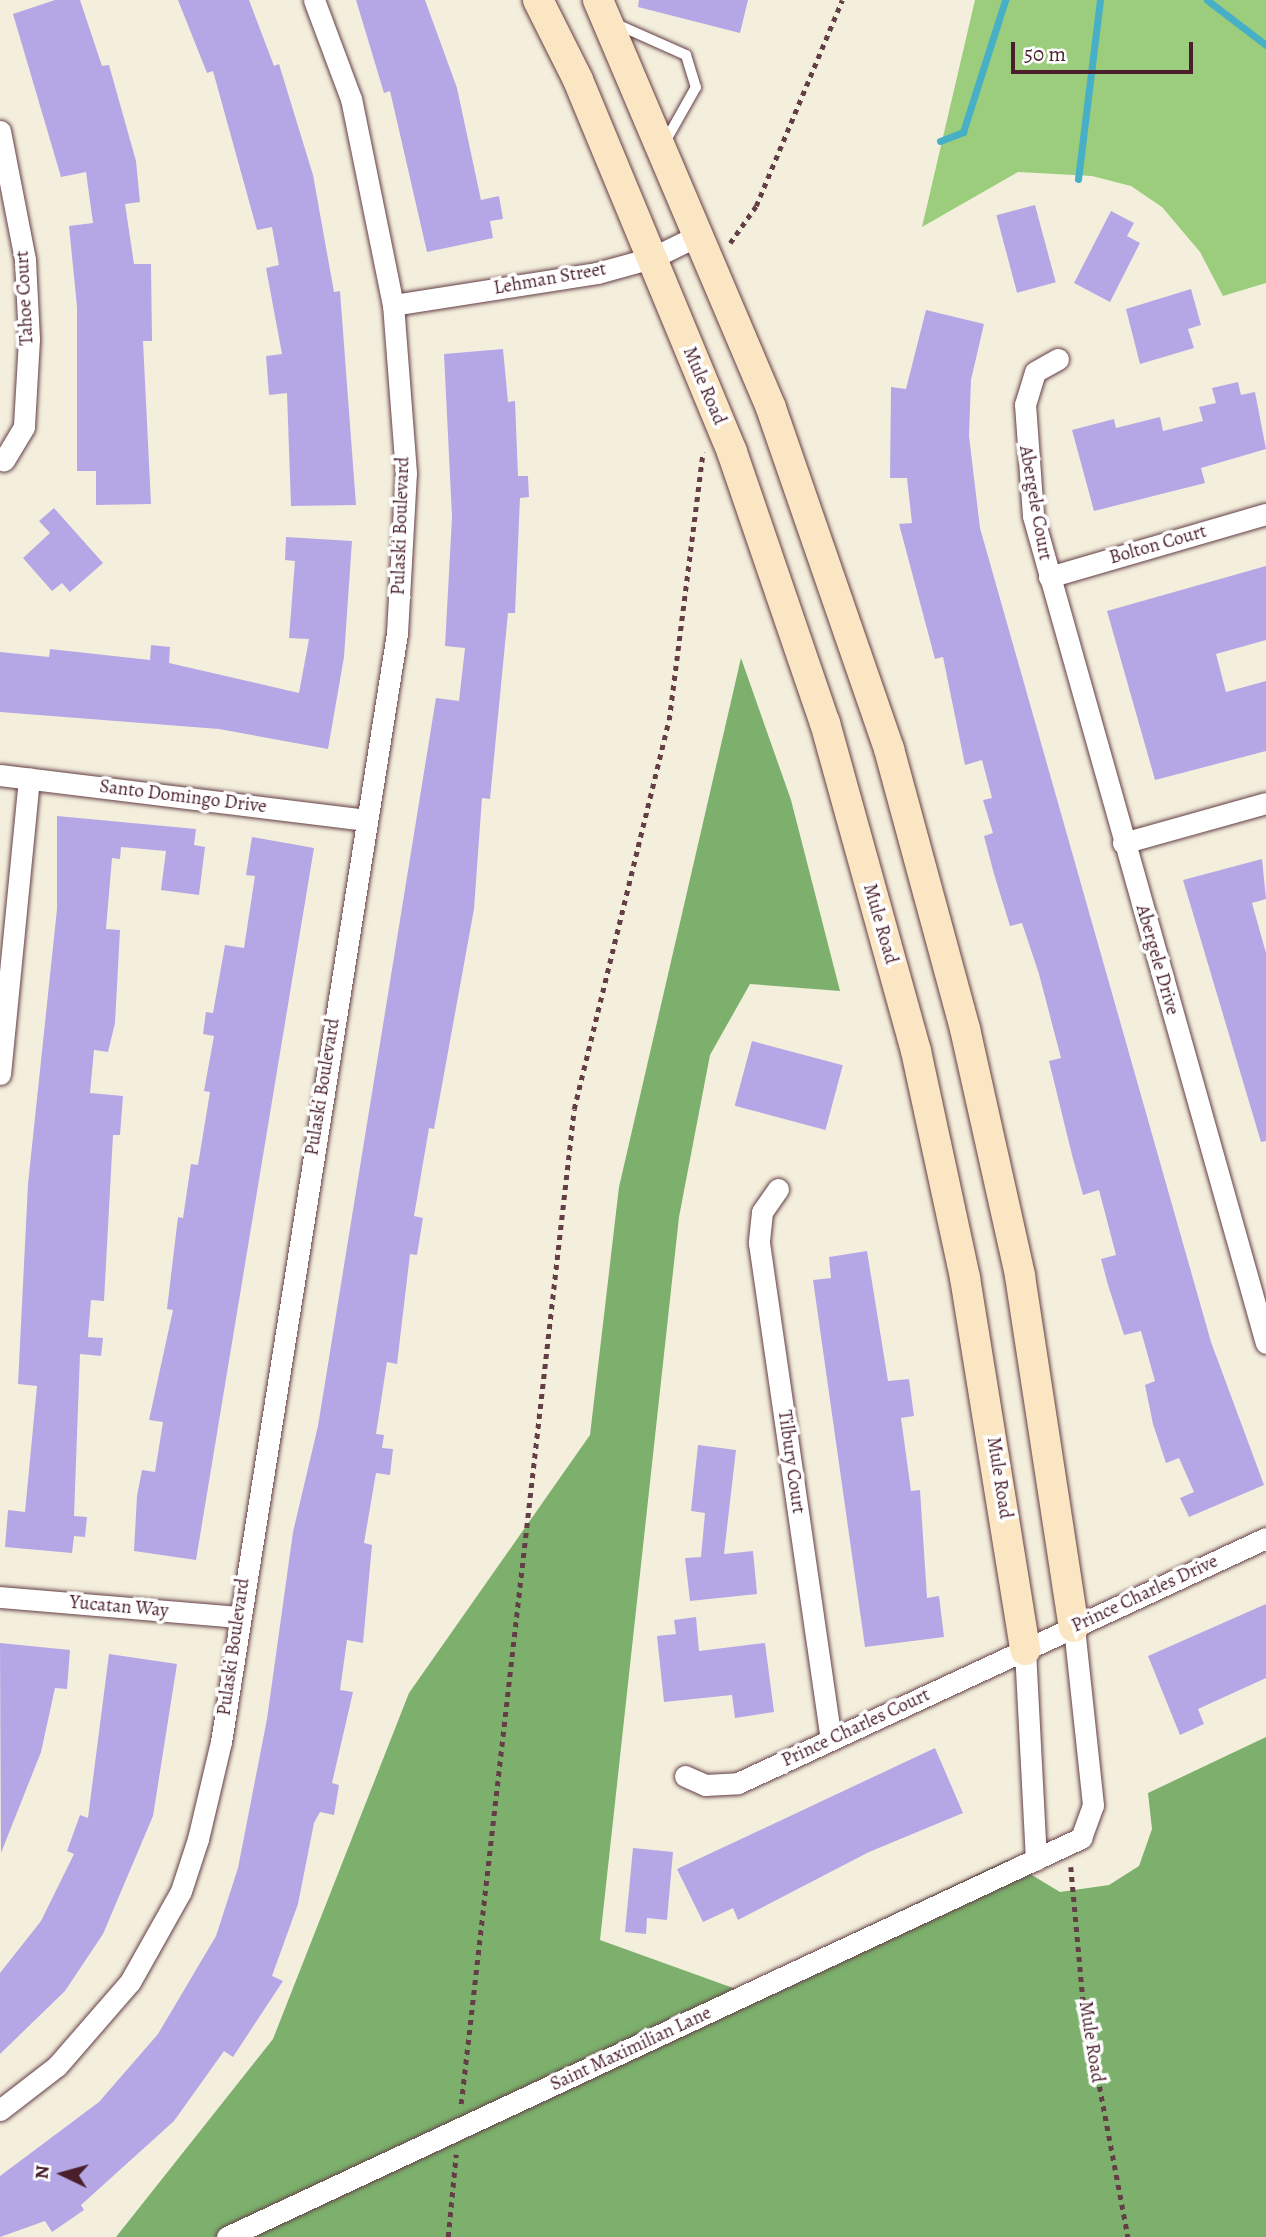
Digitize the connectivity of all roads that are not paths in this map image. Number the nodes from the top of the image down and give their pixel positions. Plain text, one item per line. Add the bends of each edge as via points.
1 (314, 0) edge
2 (538, 0) edge
3 (604, 11) edge
4 (0, 131) edge
5 (663, 145) junction
6 (701, 234) junction
7 (652, 258) junction
8 (393, 305) junction
9 (1058, 359) dead end
10 (4, 460) dead end
11 (1266, 514) edge
12 (1049, 577) junction
13 (0, 775) edge
14 (29, 778) junction
15 (1266, 803) edge
16 (366, 820) junction
17 (1123, 843) junction
18 (2, 1018) edge
19 (0, 1074) edge
20 (778, 1189) dead end
21 (1266, 1343) edge
22 (1266, 1538) edge
23 (0, 1597) edge
24 (237, 1617) junction
25 (1074, 1627) junction
26 (1025, 1650) junction
27 (831, 1740) junction
28 (685, 1776) dead end
29 (1036, 1860) junction
30 (0, 2110) edge
31 (227, 2237) edge

1 - 8 street, Pulaski Boulevard via 351,99
2 - 7 main road, Mule Road via 578,80
3 - 5 main road
3 - 5 lane via 686,55 696,87
4 - 10 street, Tahoe Court via 25,260 29,339 24,427
5 - 6 main road
6 - 7 street, Lehman Street
6 - 25 main road via 865,671 965,1029 1020,1276
7 - 8 street, Lehman Street
7 - 26 main road, Mule Road via 794,625 916,1051 965,1278
8 - 16 street, Pulaski Boulevard via 406,473 397,633
9 - 12 street, Abergele Court via 1045,363 1028,386 1022,431
11 - 12 street, Bolton Court
12 - 17 street, Abergele Drive
13 - 14 street, Santo Domingo Drive
14 - 16 street, Santo Domingo Drive
14 - 18 street
15 - 17 street
16 - 24 street, Pulaski Boulevard
17 - 21 street, Abergele Drive
18 - 19 street
20 - 27 street, Tilbury Court via 762,1212 759,1243
22 - 25 street, Prince Charles Drive
23 - 24 street, Yucatan Way
24 - 30 street, Pulaski Boulevard via 222,1742 181,1891 130,1982 94,2028
25 - 26 street, Prince Charles Drive
25 - 29 street via 1093,1804 1086,1833
26 - 27 street, Prince Charles Court
26 - 29 street, Mule Road
27 - 28 street, Prince Charles Court via 738,1783 705,1785
29 - 31 street, Saint Maximilian Lane

